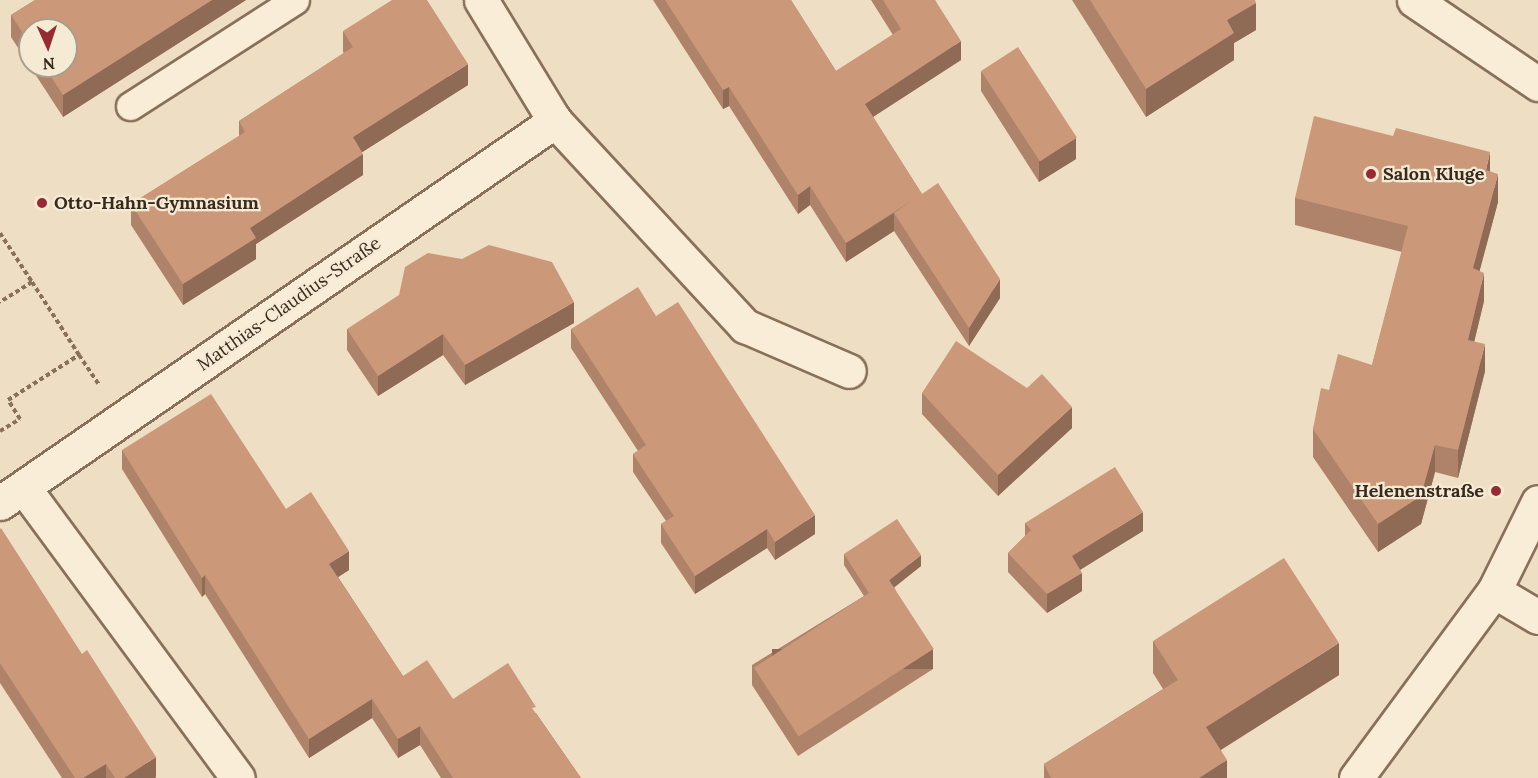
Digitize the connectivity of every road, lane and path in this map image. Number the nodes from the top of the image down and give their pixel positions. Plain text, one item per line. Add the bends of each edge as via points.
1 (295, 0) edge
2 (481, 0) edge
3 (1414, 0) edge
4 (1538, 84) edge
5 (130, 106) dead end
6 (555, 121) junction
7 (0, 233) edge
8 (32, 282) junction
9 (0, 302) edge
10 (79, 356) junction
11 (849, 371) dead end
12 (96, 381) dead end
13 (0, 431) edge
14 (12, 495) edge
15 (1538, 502) edge
16 (1494, 591) junction
17 (1538, 617) edge
18 (238, 778) edge
19 (1356, 778) edge

1 - 5 lane
2 - 6 street
3 - 4 street
6 - 11 street via 745,326
6 - 14 street, Matthias-Claudius-Straße
7 - 8 path
8 - 9 path
8 - 10 path
10 - 12 path
10 - 13 path via 8,400 20,419
14 - 18 street, Matthias-Claudius-Straße
15 - 16 street
16 - 17 street
16 - 19 street

